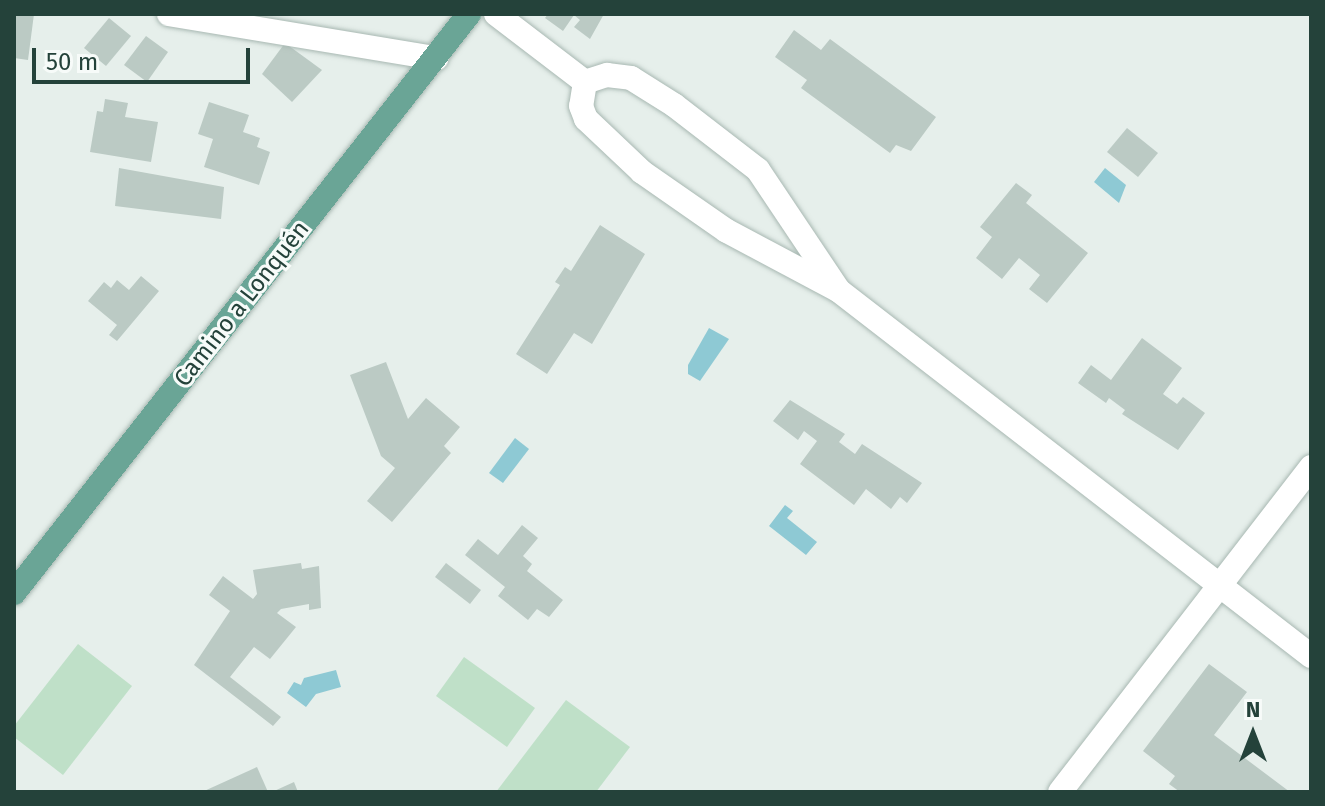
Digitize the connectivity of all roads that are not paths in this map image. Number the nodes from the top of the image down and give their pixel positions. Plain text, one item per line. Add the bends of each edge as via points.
1 (169, 14) edge
2 (469, 14) edge
3 (496, 14) edge
4 (436, 58) junction
5 (585, 82) junction
6 (838, 290) junction
7 (1311, 467) edge
8 (1219, 586) junction
9 (14, 593) edge
10 (1311, 656) edge
11 (1060, 792) edge

1 - 4 street
2 - 4 main road, Camino a Lonquén
3 - 5 street
4 - 9 main road, Camino a Lonquén
5 - 6 street via 581,106 586,119 642,172 727,231
5 - 6 street via 607,75 631,78 758,170
6 - 8 street
7 - 8 street
8 - 10 street
8 - 11 street

